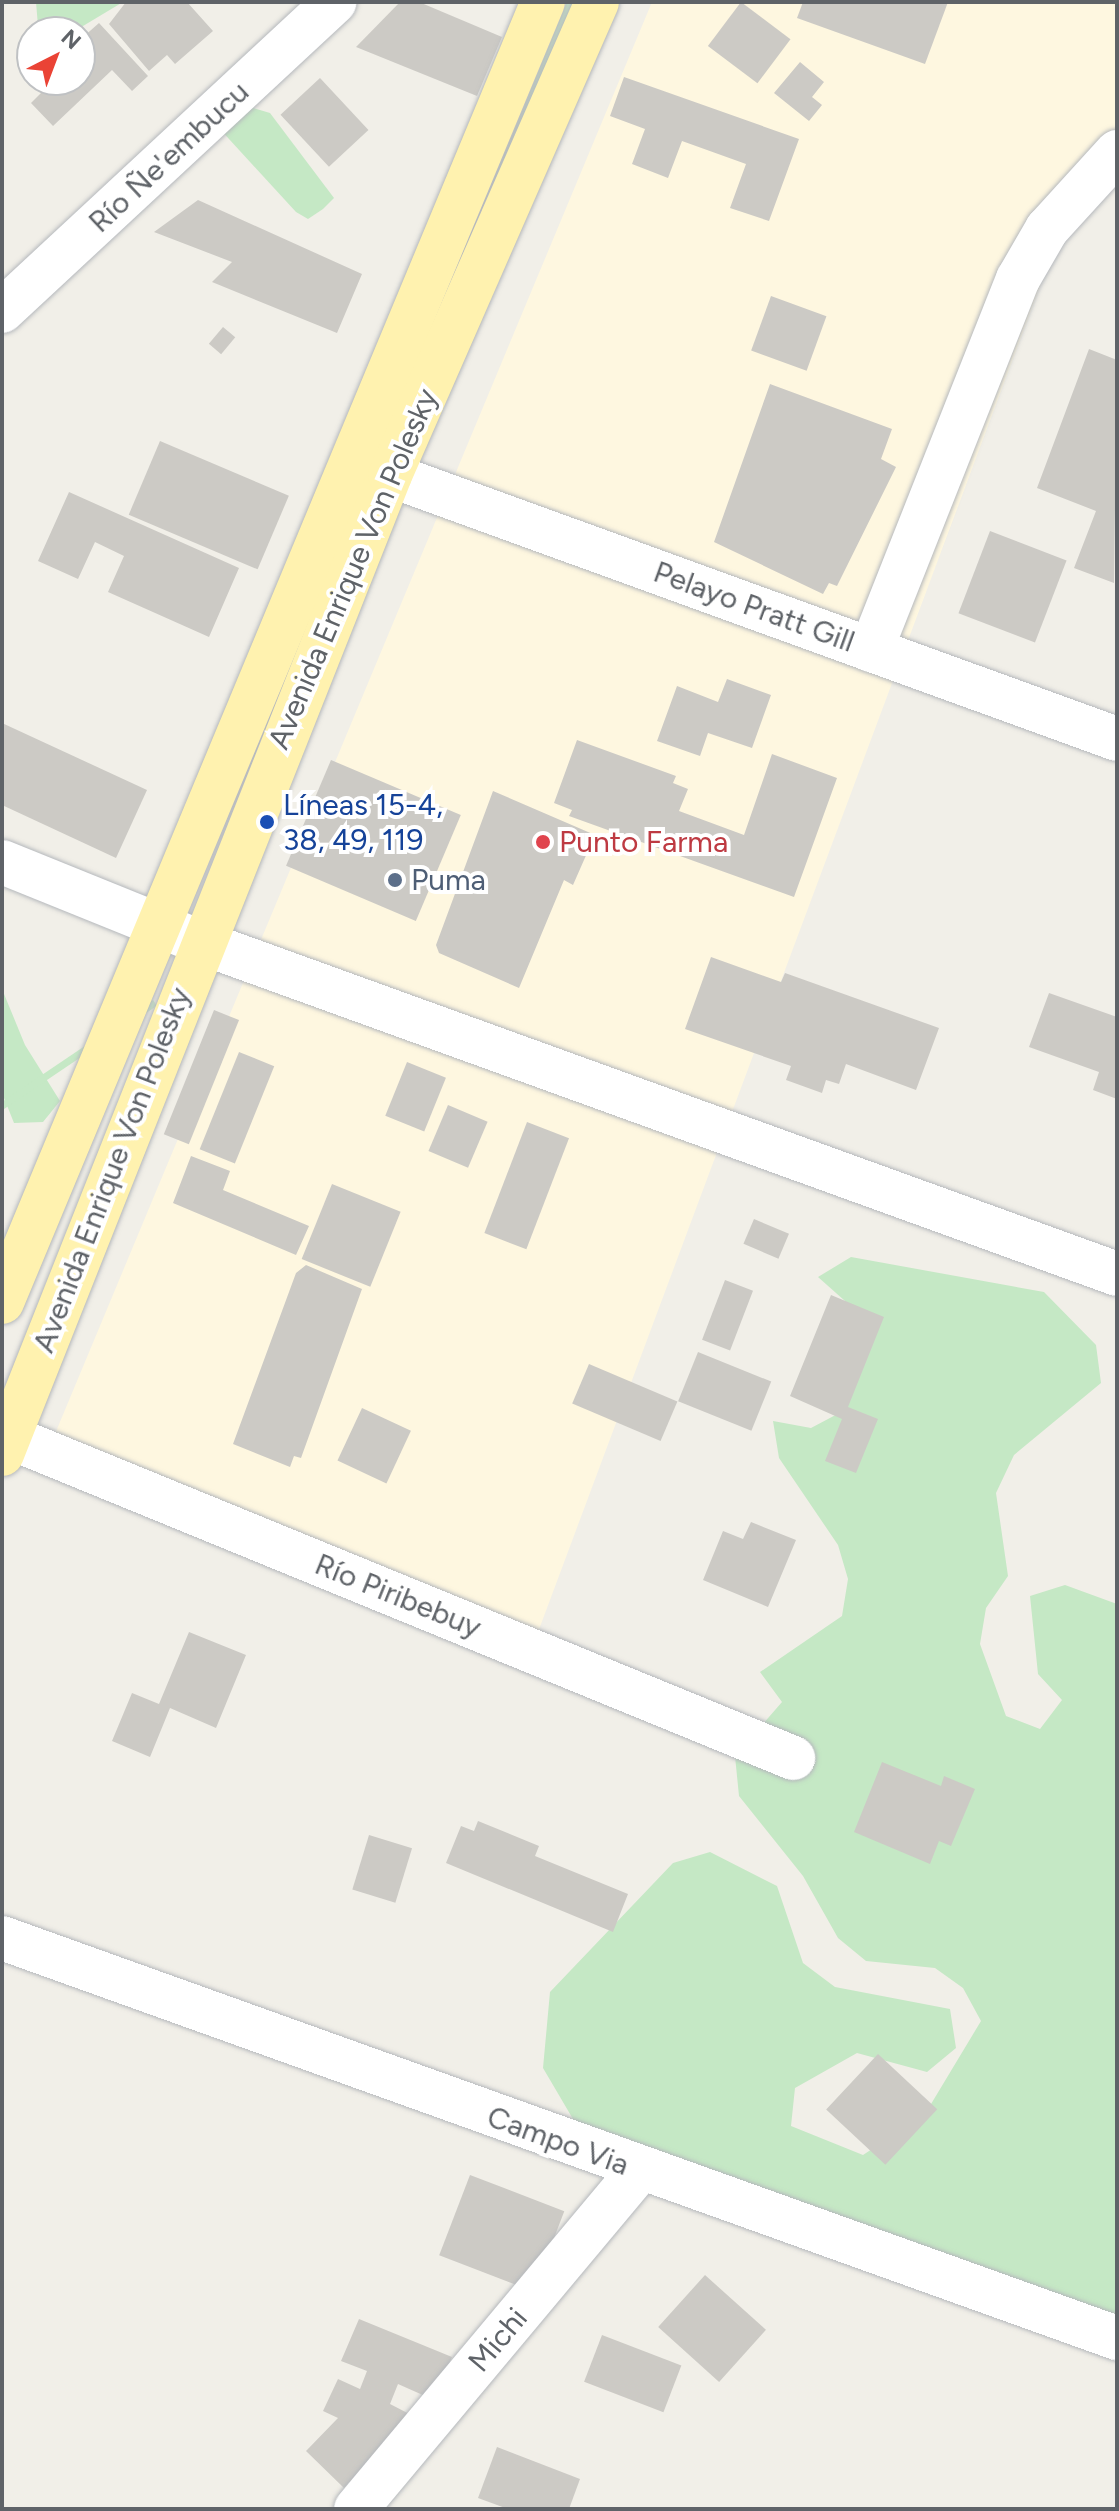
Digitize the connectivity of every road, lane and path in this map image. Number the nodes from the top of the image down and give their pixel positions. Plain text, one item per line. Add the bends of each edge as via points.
1 (335, 2) edge
2 (543, 2) edge
3 (597, 2) edge
4 (1117, 152) edge
5 (2, 311) edge
6 (390, 475) junction
7 (871, 650) junction
8 (1117, 739) edge
9 (2, 862) edge
10 (160, 921) junction
11 (200, 942) junction
12 (1117, 1274) edge
13 (2, 1302) edge
14 (4, 1442) edge
15 (793, 1758) dead end
16 (2, 1938) edge
17 (639, 2171) junction
18 (1117, 2338) edge
19 (356, 2509) edge

1 - 5 street, Río Ñe'embucu
2 - 10 main road, Avenida Enrique Von Polesky
3 - 6 main road, Avenida Enrique Von Polesky
4 - 7 street via 1047,229 1018,279
6 - 7 street, Pelayo Pratt Gill
6 - 11 main road, Avenida Enrique Von Polesky
7 - 8 street, Pelayo Pratt Gill
9 - 10 street
10 - 11 street
10 - 13 main road, Avenida Enrique Von Polesky
11 - 12 street
11 - 14 main road, Avenida Enrique Von Polesky
14 - 15 street, Río Piribebuy
16 - 17 street, Campo Via
17 - 18 street, Campo Via
17 - 19 street, Michi

